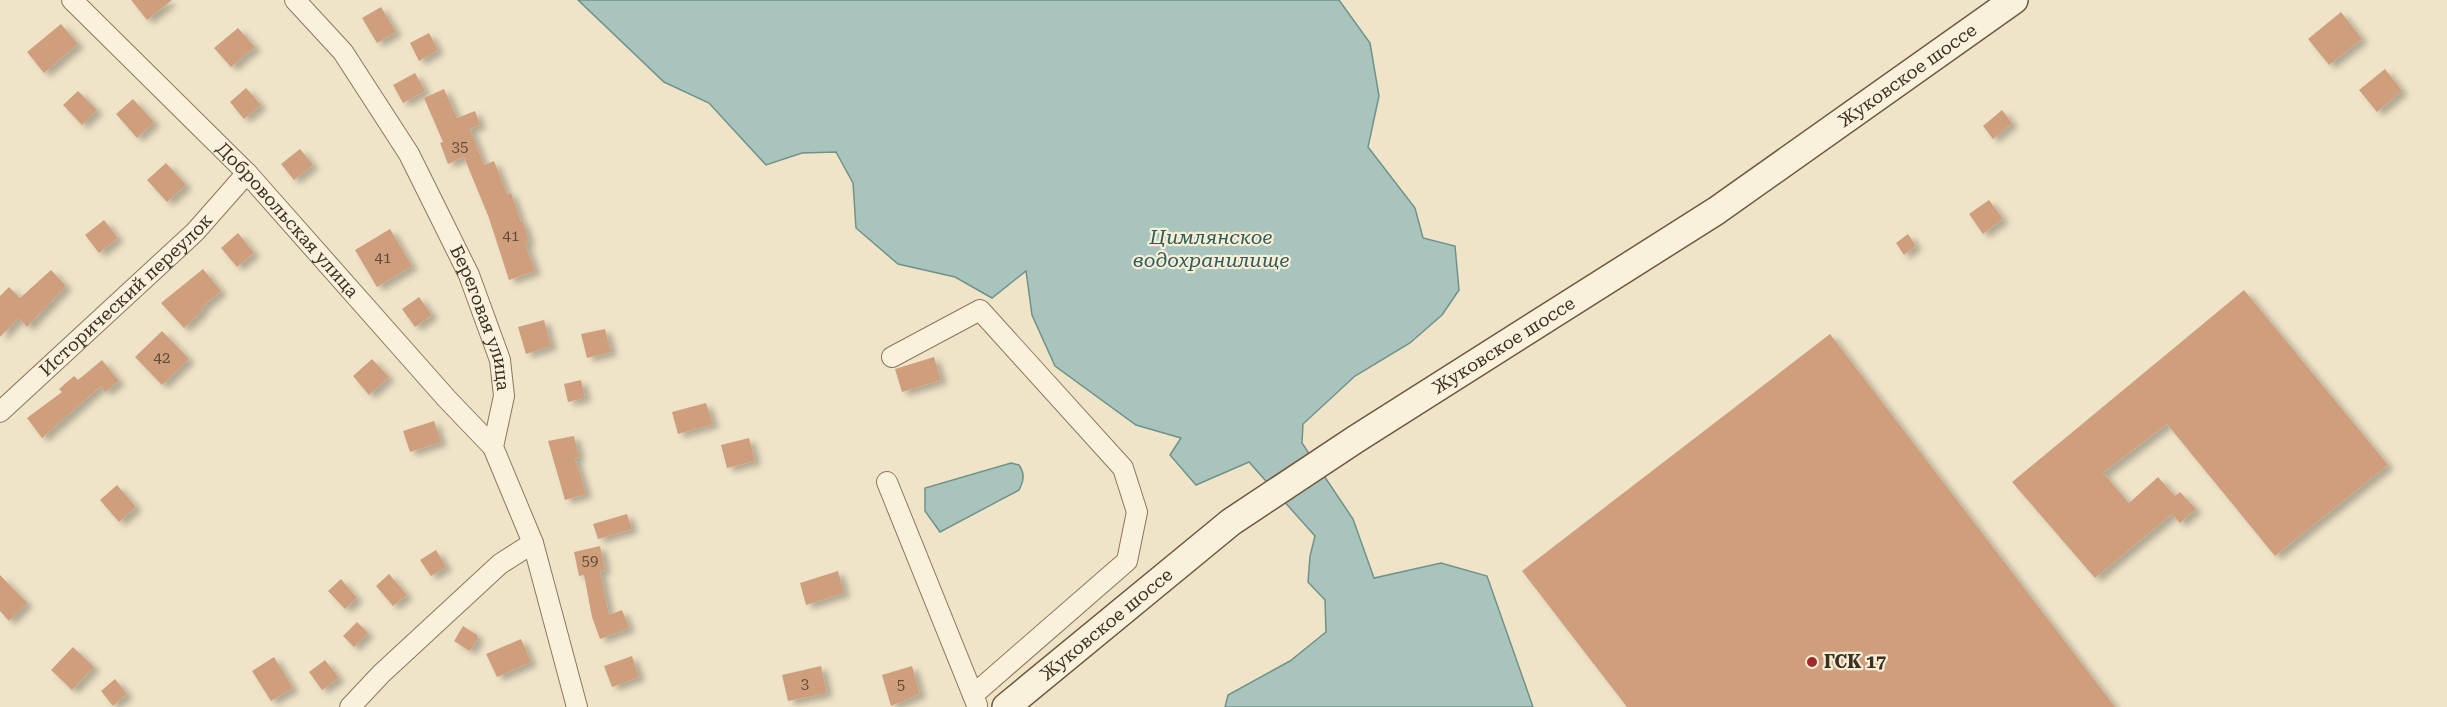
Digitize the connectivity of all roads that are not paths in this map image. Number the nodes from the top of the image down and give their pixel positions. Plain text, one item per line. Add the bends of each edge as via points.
1 (72, 0) edge
2 (295, 0) edge
3 (2014, 0) edge
4 (247, 173) junction
5 (892, 357) dead end
6 (0, 412) edge
7 (493, 447) junction
8 (888, 482) dead end
9 (533, 543) junction
10 (976, 701) edge
11 (350, 707) edge
12 (577, 707) edge
13 (1006, 707) edge

1 - 4 street, Добровольская улица
2 - 7 street, Береговая улица via 343,52 403,145 469,275 500,360 504,396
3 - 13 main road, Жуковское шоссе via 1716,211 1231,522
4 - 6 street, Исторический переулок via 195,232
4 - 7 street, Добровольская улица
5 - 10 street via 980,310 1123,468 1137,512 1127,561
7 - 9 street
8 - 10 street
9 - 11 street via 500,564
9 - 12 street

